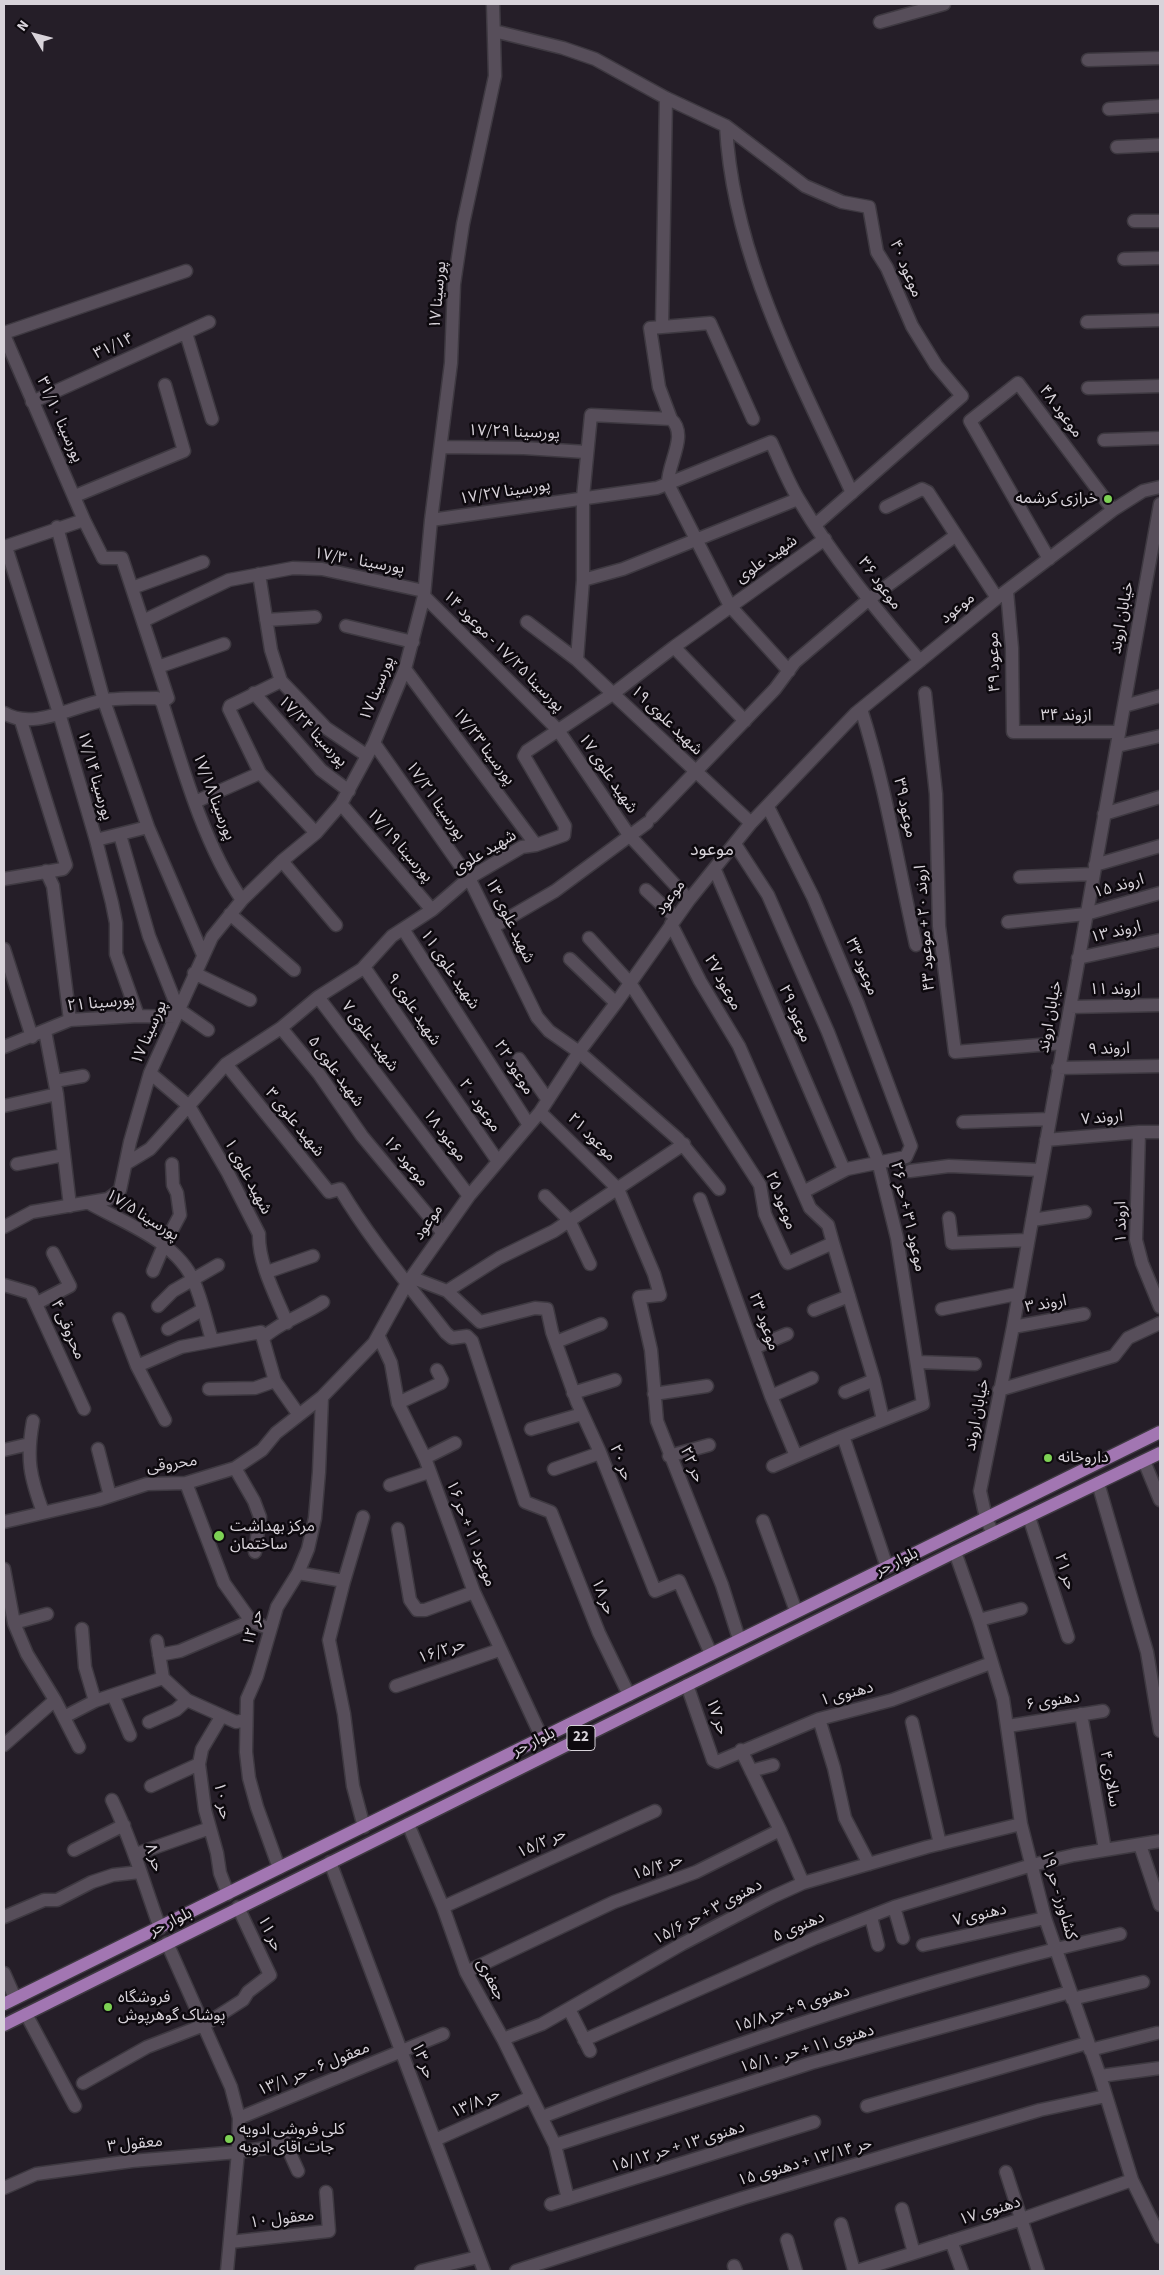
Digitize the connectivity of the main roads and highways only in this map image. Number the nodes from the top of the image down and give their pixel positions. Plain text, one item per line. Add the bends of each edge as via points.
1 (1160, 1432) edge
2 (1160, 1453) edge
3 (160, 1928) junction
4 (167, 1942) junction
5 (4, 2004) edge
6 (4, 2025) edge

1 - 3 main road, بلوار حر / 22
2 - 4 main road, بلوار حر / 22
3 - 4 main road
3 - 5 main road, بلوار حر / 22
4 - 6 main road, بلوار حر / 22

